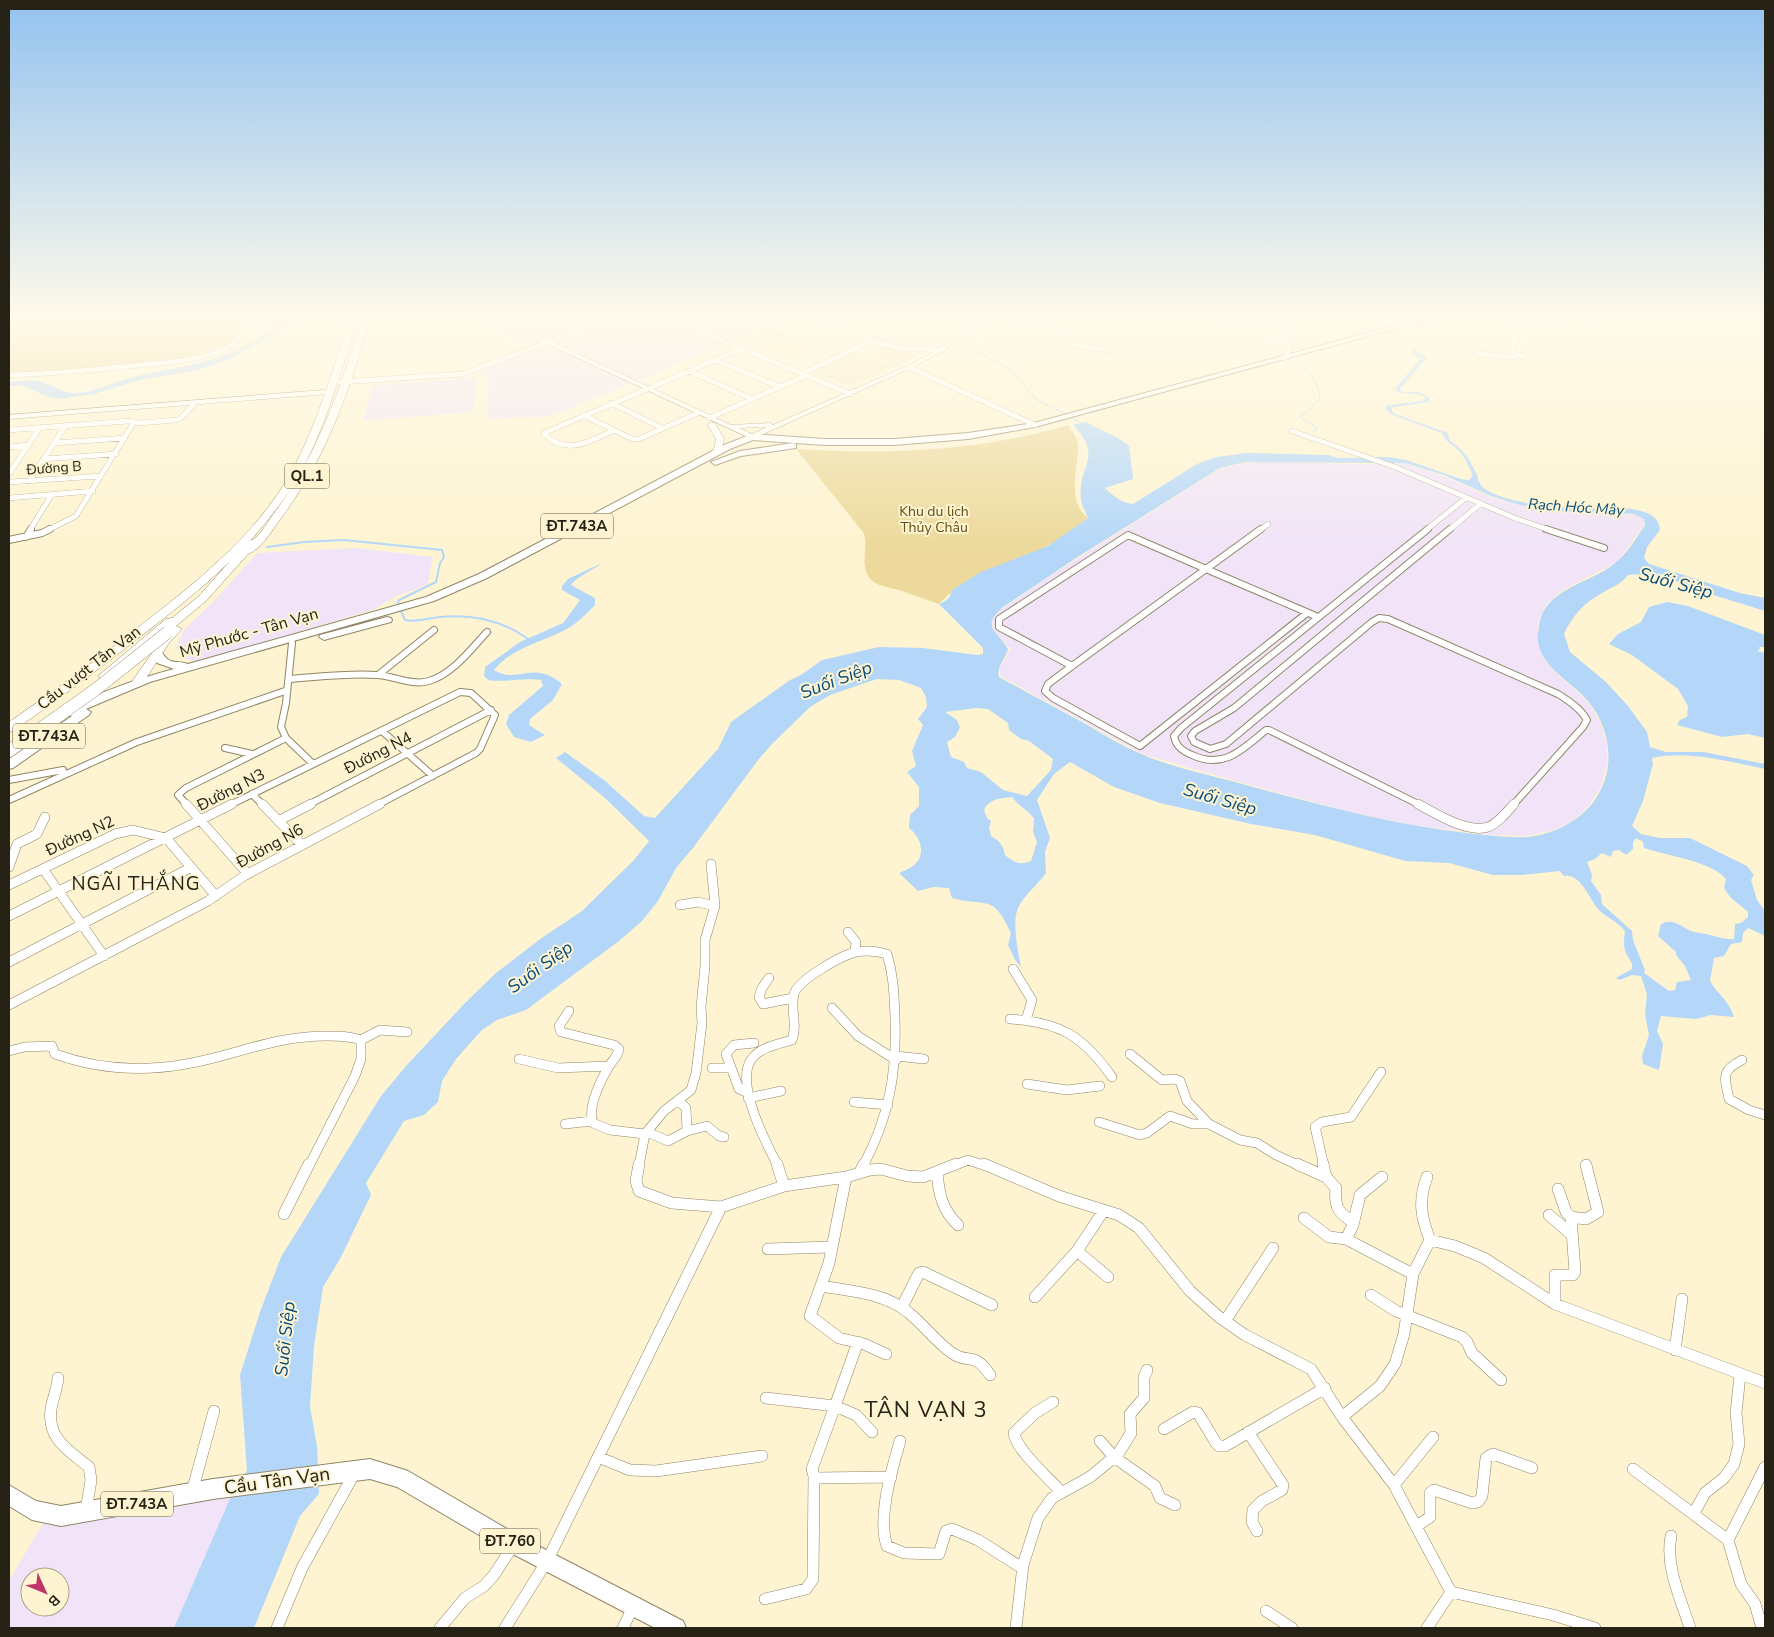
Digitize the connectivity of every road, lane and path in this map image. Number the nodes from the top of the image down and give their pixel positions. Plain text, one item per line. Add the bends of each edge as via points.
1 (286, 395) edge
2 (325, 395) edge
3 (339, 395) edge
4 (630, 395) edge
5 (648, 395) edge
6 (661, 395) edge
7 (744, 395) edge
8 (760, 395) edge
9 (848, 395) edge
10 (970, 395) edge
11 (1149, 395) edge
12 (1166, 395) edge
13 (752, 399) junction
14 (195, 403) junction
15 (611, 403) junction
16 (695, 414) junction
17 (584, 415) junction
18 (9, 417) edge
19 (710, 421) junction
20 (1064, 421) junction
21 (137, 422) junction
22 (784, 423) junction
23 (724, 424) junction
24 (66, 425) junction
25 (1035, 425) junction
26 (40, 427) junction
27 (662, 428) junction
28 (9, 430) edge
29 (614, 430) junction
30 (1292, 431) dead end
31 (125, 438) junction
32 (747, 439) junction
33 (54, 443) junction
34 (795, 443) junction
35 (917, 443) junction
36 (28, 445) junction
37 (9, 447) edge
38 (755, 451) junction
39 (116, 454) junction
40 (740, 454) junction
41 (715, 456) junction
42 (43, 459) junction
43 (702, 468) junction
44 (9, 474) edge
45 (101, 476) junction
46 (29, 481) junction
47 (9, 482) edge
48 (93, 491) junction
49 (52, 494) junction
50 (9, 498) edge
51 (1466, 498) junction
52 (1479, 505) junction
53 (1268, 524) dead end
54 (26, 538) junction
55 (9, 540) edge
56 (1604, 548) dead end
57 (218, 565) junction
58 (1207, 569) junction
59 (206, 577) junction
60 (190, 591) junction
61 (203, 598) junction
62 (412, 608) junction
63 (1307, 613) junction
64 (1318, 618) junction
65 (373, 621) junction
66 (167, 629) junction
67 (434, 630) dead end
68 (487, 632) dead end
69 (124, 643) junction
70 (292, 643) junction
71 (157, 653) junction
72 (192, 666) junction
73 (1072, 666) junction
74 (378, 675) junction
75 (289, 679) junction
76 (135, 686) junction
77 (285, 691) dead end
78 (491, 710) junction
79 (64, 717) junction
80 (9, 724) edge
81 (9, 728) edge
82 (382, 731) junction
83 (286, 738) junction
84 (9, 748) edge
85 (225, 748) dead end
86 (252, 754) junction
87 (408, 754) junction
88 (9, 757) edge
89 (9, 764) edge
90 (313, 764) junction
91 (85, 765) junction
92 (433, 776) junction
93 (9, 780) edge
94 (252, 794) junction
95 (9, 800) edge
96 (45, 818) dead end
97 (200, 821) junction
98 (278, 821) junction
99 (166, 838) junction
100 (302, 845) junction
101 (712, 864) dead end
102 (9, 867) edge
103 (190, 868) junction
104 (43, 869) junction
105 (248, 874) junction
106 (9, 885) edge
107 (59, 891) junction
108 (216, 896) junction
109 (680, 906) dead end
110 (715, 906) junction
111 (9, 916) edge
112 (82, 924) junction
113 (848, 932) dead end
114 (855, 952) junction
115 (104, 956) junction
116 (9, 962) edge
117 (1013, 969) dead end
118 (769, 978) dead end
119 (793, 998) junction
120 (9, 1005) edge
121 (832, 1008) dead end
122 (569, 1011) dead end
123 (1010, 1020) dead end
124 (1026, 1020) junction
125 (407, 1032) dead end
126 (361, 1040) junction
127 (754, 1043) dead end
128 (9, 1051) edge
129 (1130, 1054) dead end
130 (519, 1058) dead end
131 (896, 1058) junction
132 (924, 1059) dead end
133 (1742, 1060) dead end
134 (609, 1066) junction
135 (712, 1068) dead end
136 (730, 1068) junction
137 (1381, 1072) dead end
138 (1112, 1077) dead end
139 (1027, 1084) dead end
140 (1100, 1086) dead end
141 (781, 1091) dead end
142 (748, 1096) junction
143 (678, 1100) junction
144 (854, 1102) dead end
145 (888, 1104) junction
146 (1765, 1115) edge
147 (592, 1121) junction
148 (1099, 1122) dead end
149 (565, 1124) dead end
150 (1209, 1124) junction
151 (687, 1131) junction
152 (646, 1133) junction
153 (724, 1137) dead end
154 (1586, 1165) dead end
155 (860, 1172) junction
156 (937, 1173) junction
157 (1326, 1176) junction
158 (846, 1177) junction
159 (1382, 1177) dead end
160 (1427, 1177) dead end
161 (784, 1186) junction
162 (1558, 1189) dead end
163 (721, 1207) junction
164 (1104, 1210) junction
165 (284, 1214) dead end
166 (1549, 1215) dead end
167 (1571, 1217) junction
168 (1304, 1218) dead end
169 (1353, 1222) junction
170 (958, 1225) dead end
171 (1571, 1234) junction
172 (1346, 1239) junction
173 (1430, 1240) junction
174 (831, 1247) junction
175 (1274, 1248) dead end
176 (768, 1249) dead end
177 (1077, 1250) junction
178 (1413, 1274) junction
179 (1108, 1277) dead end
180 (821, 1286) junction
181 (1372, 1295) dead end
182 (1035, 1297) dead end
183 (1682, 1299) dead end
184 (1555, 1304) junction
185 (992, 1305) dead end
186 (902, 1307) junction
187 (1407, 1315) junction
188 (1225, 1321) junction
189 (858, 1342) junction
190 (1675, 1350) junction
191 (886, 1354) dead end
192 (1148, 1370) dead end
193 (1740, 1375) junction
194 (990, 1376) dead end
195 (58, 1378) dead end
196 (1501, 1380) dead end
197 (1765, 1383) edge
198 (1324, 1388) junction
199 (766, 1398) dead end
200 (1053, 1402) dead end
201 (835, 1406) junction
202 (214, 1411) dead end
203 (1342, 1417) junction
204 (1164, 1429) dead end
205 (872, 1432) dead end
206 (1248, 1432) junction
207 (1432, 1437) dead end
208 (900, 1441) dead end
209 (1100, 1441) dead end
210 (762, 1456) dead end
211 (598, 1457) junction
212 (1114, 1457) junction
213 (1765, 1466) edge
214 (1532, 1468) dead end
215 (1633, 1469) dead end
216 (349, 1471) junction
217 (814, 1476) junction
218 (891, 1477) junction
219 (1394, 1485) junction
220 (1061, 1492) junction
221 (192, 1494) junction
222 (9, 1495) edge
223 (1175, 1505) dead end
224 (86, 1513) junction
225 (1694, 1513) junction
226 (1417, 1526) junction
227 (1257, 1531) dead end
228 (1671, 1536) dead end
229 (1728, 1540) junction
230 (514, 1544) junction
231 (547, 1561) junction
232 (1022, 1568) junction
233 (1451, 1592) junction
234 (765, 1599) dead end
235 (633, 1606) junction
236 (1266, 1611) dead end
237 (277, 1628) edge
238 (440, 1628) edge
239 (505, 1628) edge
240 (623, 1628) edge
241 (676, 1628) edge
242 (1016, 1628) edge
243 (1292, 1628) edge
244 (1427, 1628) edge
245 (1595, 1628) edge
246 (1690, 1628) edge
247 (1762, 1628) edge

1 - 14 street
2 - 57 highway, QL.1 via 319,419 295,473 274,505
3 - 61 highway, QL.1 via 330,429 313,465 272,524
4 - 15 street
5 - 16 street
6 - 16 street
7 - 13 street
8 - 13 street
9 - 22 street, ĐT.743A
10 - 25 street
11 - 20 main road, Mỹ Phước - Tân Vạn
12 - 20 main road, Mỹ Phước - Tân Vạn via 1096,416
13 - 19 street
14 - 18 street
14 - 21 street via 179,418
15 - 17 street
15 - 27 street
16 - 19 street
16 - 27 street
17 - 29 street
17 - 29 street via 551,428 544,433 545,436 573,446
19 - 23 street
19 - 32 street
19 - 41 street via 720,439
20 - 25 main road, Mỹ Phước - Tân Vạn
20 - 35 main road, Mỹ Phước - Tân Vạn via 985,438
21 - 24 street
21 - 31 street
22 - 23 street via 760,426
22 - 32 street, ĐT.743A
22 - 34 street via 784,434
23 - 32 street
24 - 26 street
24 - 33 street
25 - 35 main road, Mỹ Phước - Tân Vạn
26 - 28 street
26 - 36 street
27 - 29 street via 639,440
30 - 51 street via 1395,467
31 - 33 street
31 - 39 street
32 - 34 main road, Mỹ Phước - Tân Vạn
32 - 38 main road
32 - 40 main road
32 - 41 main road, Mỹ Phước - Tân Vạn / ĐT.743A
33 - 42 street
34 - 35 main road, Mỹ Phước - Tân Vạn via 850,448
34 - 38 main road, Mỹ Phước - Tân Vạn
36 - 37 street
36 - 44 street
38 - 40 main road, Mỹ Phước - Tân Vạn
39 - 42 street
39 - 45 street
40 - 43 main road, Mỹ Phước - Tân Vạn
41 - 43 main road, ĐT.743A
41 - 62 main road, Mỹ Phước - Tân Vạn / ĐT.743A via 483,576
42 - 46 street
43 - 62 main road, Mỹ Phước - Tân Vạn / ĐT.743A via 473,589
45 - 46 street, Đường B
45 - 48 street
46 - 47 street, Đường B
48 - 49 street
48 - 54 street via 76,516 60,526
49 - 50 street
49 - 54 street
51 - 52 street
51 - 64 street
52 - 56 street
52 - 64 street via 1234,708 1191,736 1194,742 1210,749 1226,744 1372,622 1379,618 1388,619 1558,694 1577,706 1587,720 1506,813 1489,827 1479,829 1458,824 1269,730 1227,760 1203,760 1181,750 1174,736 1181,728
53 - 58 street
54 - 55 street
57 - 59 highway, QL.1
57 - 60 highway, QL.1 via 192,584
58 - 63 street
58 - 73 street
58 - 73 street via 1128,535 999,619 999,626
59 - 60 highway, QL.1
59 - 66 highway, QL.1 via 198,595
60 - 69 highway, QL.1
61 - 66 highway, QL.1
61 - 71 highway
62 - 65 main road, Mỹ Phước - Tân Vạn / ĐT.743A
63 - 64 street
63 - 73 street via 1140,746 1045,691 1048,684
65 - 70 main road, Mỹ Phước - Tân Vạn / ĐT.743A via 371,632 364,635 320,636
65 - 72 main road, Mỹ Phước - Tân Vạn / ĐT.743A
66 - 84 highway, Cầu vượt Tân Vạn / QL.1, bridge via 96,690
67 - 74 street
68 - 74 street via 442,674 429,681
69 - 80 highway, QL.1
69 - 81 highway, QL.1
70 - 75 street
70 - 76 main road, Mỹ Phước - Tân Vạn / ĐT.743A
71 - 72 main road via 166,663
71 - 76 highway
72 - 76 main road, Mỹ Phước - Tân Vạn / ĐT.743A
74 - 75 street
75 - 83 street via 281,727
76 - 79 main road, ĐT.743A via 84,704
76 - 89 main road, ĐT.743A via 90,708
77 - 91 street via 137,742
78 - 82 street, Đường N3 via 471,693 460,692
78 - 87 street, Đường N4
78 - 92 street, Đường N6 via 495,715 480,749
79 - 84 main road
79 - 88 main road, ĐT.743A
82 - 87 street
82 - 90 street, Đường N3
83 - 86 street
83 - 90 street
85 - 86 street
86 - 97 street via 178,795
87 - 92 street
87 - 98 street, Đường N4
90 - 94 street, Đường N3
91 - 93 street
91 - 95 street
92 - 100 street, Đường N6
94 - 97 street, Đường N3
94 - 98 street
96 - 102 street via 37,834 17,844
97 - 99 street, Đường N3
97 - 105 street
98 - 100 street
99 - 103 street
99 - 104 street, Đường N2 via 126,830
99 - 107 street, Đường N3
100 - 105 street, Đường N6
101 - 110 street
103 - 108 street
103 - 112 street
104 - 106 street, Đường N2
104 - 107 street
105 - 108 street, Đường N6
107 - 111 street, Đường N3
107 - 112 street
108 - 115 street, Đường N6
109 - 110 street via 693,902
110 - 143 street via 705,940 702,1023 696,1073 691,1090
112 - 115 street
112 - 116 street
113 - 114 street via 856,942
114 - 119 street via 808,979 795,990
114 - 131 street via 885,953 888,956 894,978
115 - 120 street, Đường N6
117 - 124 street via 1032,1000
118 - 119 street via 759,997 763,1004
119 - 142 street via 795,1034 792,1040 762,1050 750,1061
121 - 131 street via 858,1036
122 - 134 street via 559,1026 561,1032 614,1045 619,1054
123 - 124 street
124 - 138 street via 1070,1032 1088,1046
125 - 126 street via 380,1030
126 - 128 street via 336,1036 273,1040 188,1064 154,1067 74,1062 55,1054 52,1046
126 - 165 street via 355,1076
127 - 136 street via 728,1048 726,1054
129 - 150 street via 1162,1080 1176,1078 1180,1081 1187,1101
130 - 134 street via 558,1068
131 - 132 street
131 - 145 street
133 - 146 street via 1730,1066 1725,1076 1729,1099
134 - 147 street via 591,1112
135 - 136 street
136 - 142 street via 739,1089
137 - 157 street via 1351,1117 1325,1120 1315,1127
139 - 140 street via 1067,1090
141 - 142 street
142 - 161 street
143 - 151 street via 686,1108
143 - 152 street
144 - 145 street
145 - 155 street
147 - 149 street
147 - 152 street via 608,1129
148 - 150 street via 1140,1135 1170,1116 1193,1124
150 - 157 street
151 - 152 street via 665,1141
151 - 153 street via 707,1126
152 - 163 street via 636,1181 639,1191 672,1203
154 - 167 street via 1598,1212 1586,1220
155 - 156 street via 881,1169 923,1177
155 - 158 street
156 - 164 street via 974,1160 1049,1192
156 - 170 street via 945,1213
157 - 169 street via 1336,1188 1335,1209
158 - 161 street
158 - 174 street
159 - 169 street via 1360,1195
160 - 173 street via 1419,1201 1420,1214
161 - 163 street
162 - 167 street
163 - 211 street
164 - 177 street
164 - 188 street via 1139,1228 1190,1291
166 - 171 street
167 - 171 street
168 - 172 street via 1329,1237
169 - 172 street
171 - 184 street via 1575,1272 1573,1275 1555,1275
172 - 178 street
173 - 178 street
173 - 184 street via 1484,1258
174 - 176 street
174 - 180 street
175 - 188 street
177 - 179 street
177 - 182 street
178 - 187 street
180 - 186 street via 868,1295
180 - 189 street via 810,1316 839,1338
181 - 187 street
183 - 190 street
184 - 190 street
185 - 186 street via 922,1272
186 - 194 street via 953,1354 983,1363
187 - 196 street via 1462,1337 1472,1353
187 - 203 street via 1396,1360 1384,1382 1369,1399
188 - 198 street via 1311,1369
189 - 191 street
189 - 201 street
190 - 193 street
192 - 212 street via 1144,1377 1144,1398 1130,1414 1131,1433
193 - 197 street
193 - 225 street via 1736,1413 1739,1444 1734,1464 1724,1478 1705,1493
195 - 224 street via 51,1408 51,1432 61,1447 89,1467 91,1480
198 - 203 street
198 - 206 street
199 - 201 street
200 - 220 street via 1035,1413 1014,1436
201 - 205 street via 855,1413
201 - 217 street via 812,1470
202 - 221 street
203 - 219 street
204 - 206 street via 1193,1412 1200,1415 1220,1446
206 - 227 street via 1283,1485 1282,1490 1264,1499 1251,1511
207 - 219 street
208 - 218 street
209 - 212 street
210 - 211 street via 656,1471 630,1470
211 - 231 street
212 - 220 street via 1083,1481
212 - 223 street via 1155,1486 1160,1498
213 - 229 street
214 - 226 street via 1489,1455 1482,1496 1478,1502 1472,1503 1434,1490 1430,1493 1430,1517
215 - 225 street
216 - 221 main road, Cầu Tân Vạn / ĐT.743A
216 - 230 main road, ĐT.760 via 370,1469 401,1478
216 - 237 street
217 - 218 street
217 - 234 street via 813,1579 806,1589
218 - 232 street via 883,1537 892,1550 939,1554 946,1531 952,1529 978,1540
219 - 226 street
220 - 232 street via 1045,1505
221 - 224 main road, ĐT.743A
222 - 224 main road, ĐT.743A via 32,1510 48,1514
225 - 229 street
226 - 233 street
228 - 246 street via 1668,1543 1673,1570
229 - 247 street via 1741,1584 1755,1604
230 - 231 main road, ĐT.760
230 - 238 street via 494,1575 465,1598
231 - 235 main road, ĐT.760
231 - 239 street
232 - 242 street
233 - 244 street
233 - 245 street
235 - 240 street
235 - 241 main road, ĐT.760
236 - 243 street

